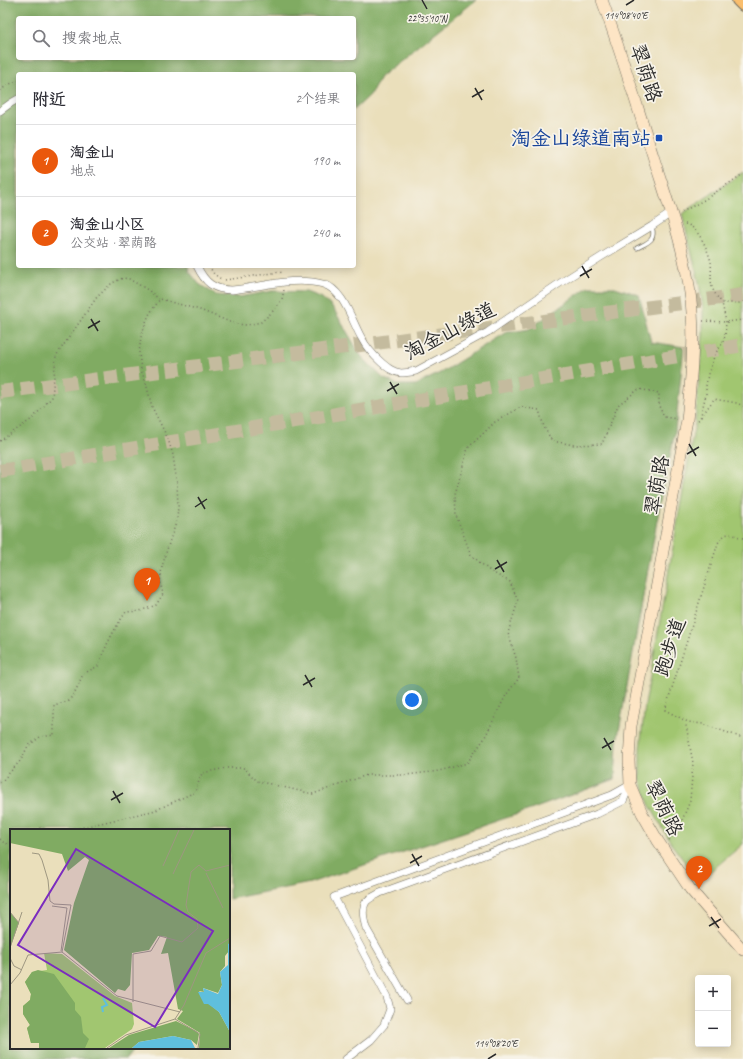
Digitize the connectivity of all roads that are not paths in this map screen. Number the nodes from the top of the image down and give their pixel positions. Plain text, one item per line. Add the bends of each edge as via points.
1 (602, 0) edge
2 (738, 0) edge
3 (743, 5) edge
4 (16, 99) edge
5 (0, 111) edge
6 (675, 213) junction
7 (652, 226) junction
8 (637, 248) dead end
9 (198, 268) edge
10 (630, 785) junction
11 (743, 950) edge
12 (407, 1000) dead end
13 (346, 1059) edge

1 - 6 street, 翠荫路
2 - 3 main road
4 - 5 street
6 - 7 street, 淘金山绿道
6 - 10 street, 翠荫路 via 691,294 693,326 690,393 631,726
7 - 8 lane via 652,239
7 - 9 street, 淘金山绿道 via 557,285 488,332 416,371 402,373 395,372 379,361 362,338 343,301 335,290 324,284 296,282 223,290 210,284
10 - 11 street, 翠荫路 via 642,813 686,883
10 - 12 street via 623,801 597,814 370,898 365,903 364,910 366,928
10 - 13 street via 612,795 334,897 387,997 390,1009 384,1025 371,1040

